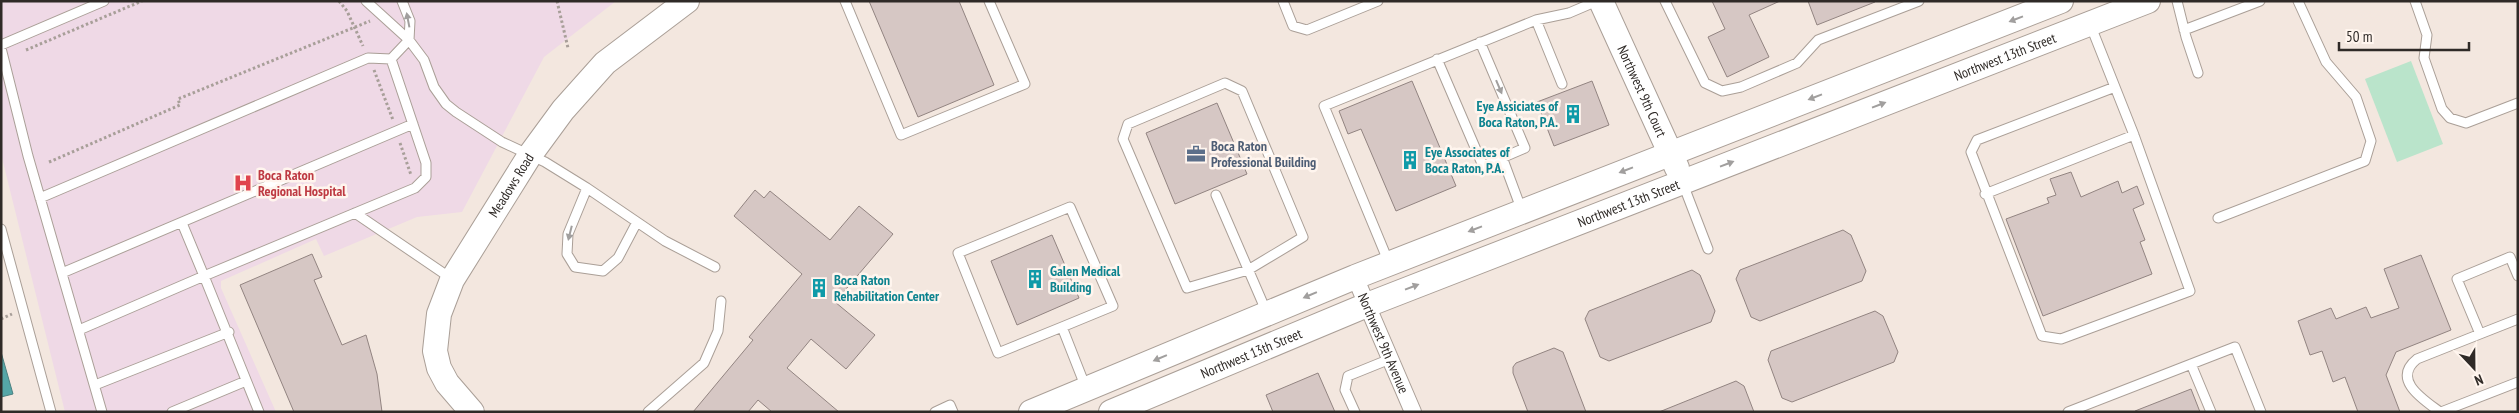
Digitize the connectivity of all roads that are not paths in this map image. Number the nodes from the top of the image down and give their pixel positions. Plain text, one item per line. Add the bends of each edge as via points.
1 (104, 1) edge
2 (366, 1) edge
3 (402, 1) edge
4 (686, 1) edge
5 (845, 1) edge
6 (989, 1) edge
7 (1283, 1) edge
8 (1378, 1) edge
9 (1599, 1) edge
10 (1665, 1) edge
11 (1919, 1) edge
12 (2061, 1) edge
13 (2148, 1) edge
14 (2177, 1) edge
15 (2260, 1) edge
16 (2298, 1) edge
17 (2415, 1) edge
18 (1536, 20) junction
19 (2090, 24) junction
20 (2184, 30) junction
21 (409, 40) junction
22 (1480, 42) junction
23 (1, 46) edge
24 (391, 59) junction
25 (1437, 59) junction
26 (2198, 73) dead end
27 (1562, 84) dead end
28 (2115, 87) junction
29 (2518, 103) edge
30 (413, 124) junction
31 (2134, 135) junction
32 (1672, 152) junction
33 (530, 155) junction
34 (1502, 157) junction
35 (1682, 181) junction
36 (587, 188) junction
37 (1985, 194) junction
38 (1216, 195) dead end
39 (40, 198) junction
40 (1522, 211) junction
41 (355, 212) junction
42 (2218, 218) dead end
43 (637, 222) junction
44 (182, 223) junction
45 (1, 229) edge
46 (1708, 249) dead end
47 (1389, 263) junction
48 (715, 267) dead end
49 (1248, 270) junction
50 (62, 273) junction
51 (204, 276) junction
52 (1355, 276) junction
53 (2518, 276) edge
54 (452, 280) junction
55 (721, 301) dead end
56 (1367, 305) junction
57 (1267, 313) junction
58 (2518, 320) edge
59 (1062, 327) junction
60 (79, 330) junction
61 (228, 332) junction
62 (2480, 334) junction
63 (1390, 358) junction
64 (2191, 364) junction
65 (246, 381) junction
66 (2518, 382) edge
67 (94, 385) junction
68 (1086, 389) junction
69 (51, 412) edge
70 (102, 412) edge
71 (172, 412) edge
72 (259, 412) edge
73 (472, 412) edge
74 (648, 412) edge
75 (935, 412) edge
76 (953, 412) edge
77 (1031, 412) edge
78 (1111, 412) edge
79 (1355, 412) edge
80 (1413, 412) edge
81 (2068, 412) edge
82 (2211, 412) edge
83 (2261, 412) edge
84 (2441, 412) edge

1 - 23 lane
2 - 21 lane
21 -> 3 lane via 410,21
4 - 33 street, Meadows Road via 605,63 563,110
5 - 6 lane via 901,134 1025,84
7 - 8 lane via 1293,26 1307,30
9 - 18 lane via 1569,13
9 - 32 street, Northwest 9th Court
10 - 11 lane via 1705,83 1722,91 1741,88 1797,63 1818,40
12 -> 32 street
13 - 19 street, Northwest 13th Street
14 - 20 lane
15 - 20 lane
16 - 42 lane via 2326,62 2356,97 2371,141 2365,161
17 - 29 lane via 2427,35 2424,58 2442,109 2450,118 2466,123
18 - 22 lane
18 - 27 lane
19 - 28 lane
35 -> 19 street, Northwest 13th Street
20 - 26 lane
21 - 24 lane
21 - 33 lane via 424,60 434,86 446,104 502,142
22 - 25 lane
22 -> 34 lane via 1525,148
23 - 39 lane
24 - 30 lane
24 - 39 lane via 368,58
25 - 34 lane via 1483,166
25 - 47 lane via 1324,106
28 - 31 lane
28 - 37 lane via 1977,140 1971,152
30 - 41 lane via 426,163 426,177 415,188
30 - 44 lane
31 - 37 lane
31 - 37 lane via 2190,291 2061,339 2042,336
32 - 35 street, Northwest 9th Court
32 -> 40 street
33 - 36 lane
33 - 54 street, Meadows Road
34 - 40 lane
35 - 46 lane
56 -> 35 street, Northwest 13th Street
36 - 43 lane
36 -> 43 lane via 568,234 567,254 575,267 603,271 618,258
38 - 49 lane
39 - 50 lane
40 -> 47 street
41 - 51 lane
41 - 54 lane
43 - 48 lane
44 - 50 lane
44 - 51 lane
45 - 69 lane
47 - 52 street
49 - 49 lane via 1303,237 1242,90 1225,83 1128,124 1123,139 1187,288
49 - 57 lane
50 - 60 lane
51 - 60 lane
51 - 61 lane
52 - 56 street, Northwest 9th Avenue
52 -> 57 street
53 - 62 lane via 2510,257 2457,279
54 - 73 street, Meadows Road via 439,314 434,351 448,383
55 - 74 lane via 718,331 704,363
56 - 63 street, Northwest 9th Avenue
56 - 78 street, Northwest 13th Street via 1146,401
57 -> 68 street
58 - 62 lane
59 - 59 lane via 998,353 958,253 1070,206 1113,306
59 - 68 lane
60 - 67 lane
61 - 65 lane
61 - 67 lane
62 - 84 lane via 2411,365 2408,378 2415,393
63 - 79 lane via 1348,376 1345,390
63 - 80 street, Northwest 9th Avenue
64 - 81 lane
64 - 82 lane
64 - 83 lane via 2235,347
65 - 71 lane
65 - 72 lane
66 - 84 lane
67 - 70 lane
68 - 77 street
75 - 76 lane via 950,406

